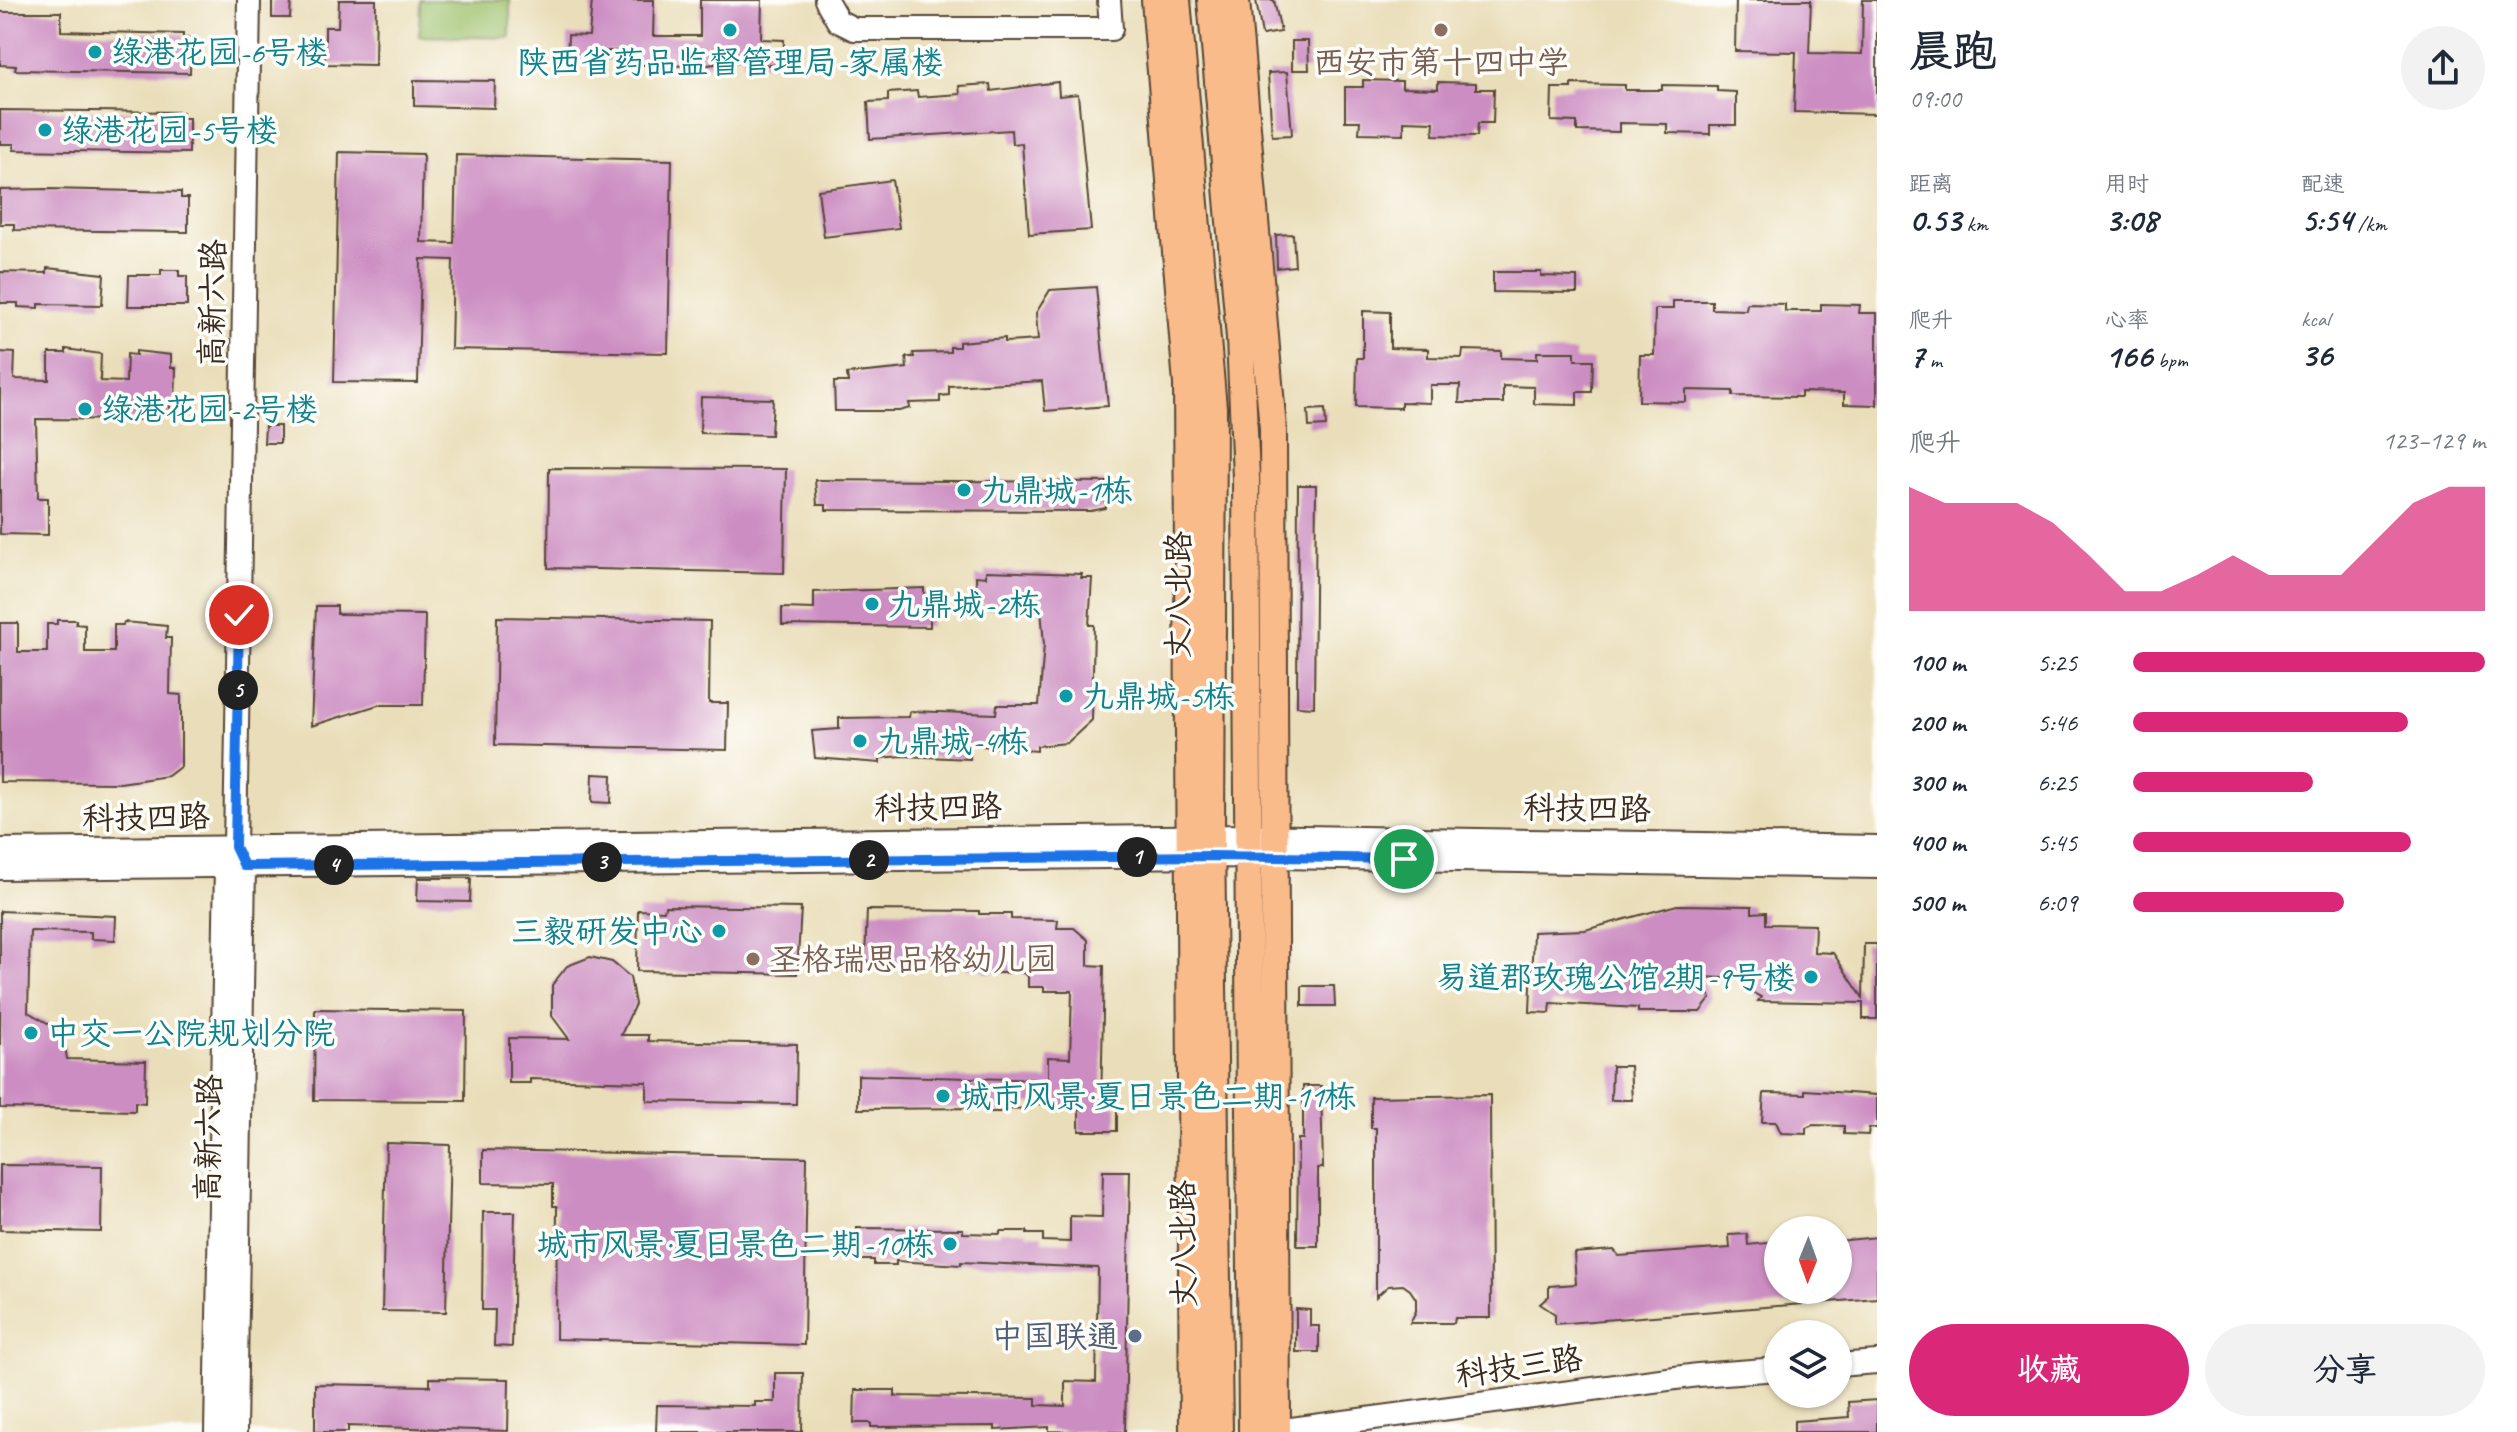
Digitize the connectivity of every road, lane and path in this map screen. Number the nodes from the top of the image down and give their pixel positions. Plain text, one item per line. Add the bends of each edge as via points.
1 (249, 0) edge
2 (826, 0) edge
3 (1109, 0) edge
4 (1155, 0) edge
5 (1177, 0) edge
6 (1211, 0) edge
7 (1236, 0) edge
8 (1202, 846) junction
9 (1249, 846) junction
10 (1275, 847) junction
11 (1877, 847) edge
12 (0, 850) edge
13 (235, 860) junction
14 (1877, 867) edge
15 (0, 868) edge
16 (1877, 1362) edge
17 (1852, 1364) edge
18 (1764, 1370) edge
19 (216, 1432) edge
20 (235, 1432) edge
21 (1193, 1432) edge
22 (1219, 1432) edge
23 (1252, 1432) edge
24 (1269, 1432) edge
25 (1277, 1432) edge

1 - 13 street, 高新六路
2 - 3 street via 838,21 854,29 1111,29
4 - 8 main road via 1187,384
5 - 8 main road, 丈八北路 via 1213,408
6 - 9 main road, 丈八北路 via 1240,338
7 - 10 main road via 1273,429
8 - 9 street, 科技四路
8 - 13 street, 科技四路
8 - 21 main road
8 - 22 main road, 丈八北路
9 - 10 street, 科技四路
9 - 23 main road, 丈八北路
10 - 11 street, 科技四路
10 - 14 street, 科技四路
10 - 25 main road
12 - 13 street, 科技四路
13 - 15 street, 科技四路
13 - 19 street, 高新六路
13 - 20 street, 高新六路
16 - 17 street
18 - 25 street, 科技三路
24 - 25 street, 科技三路

